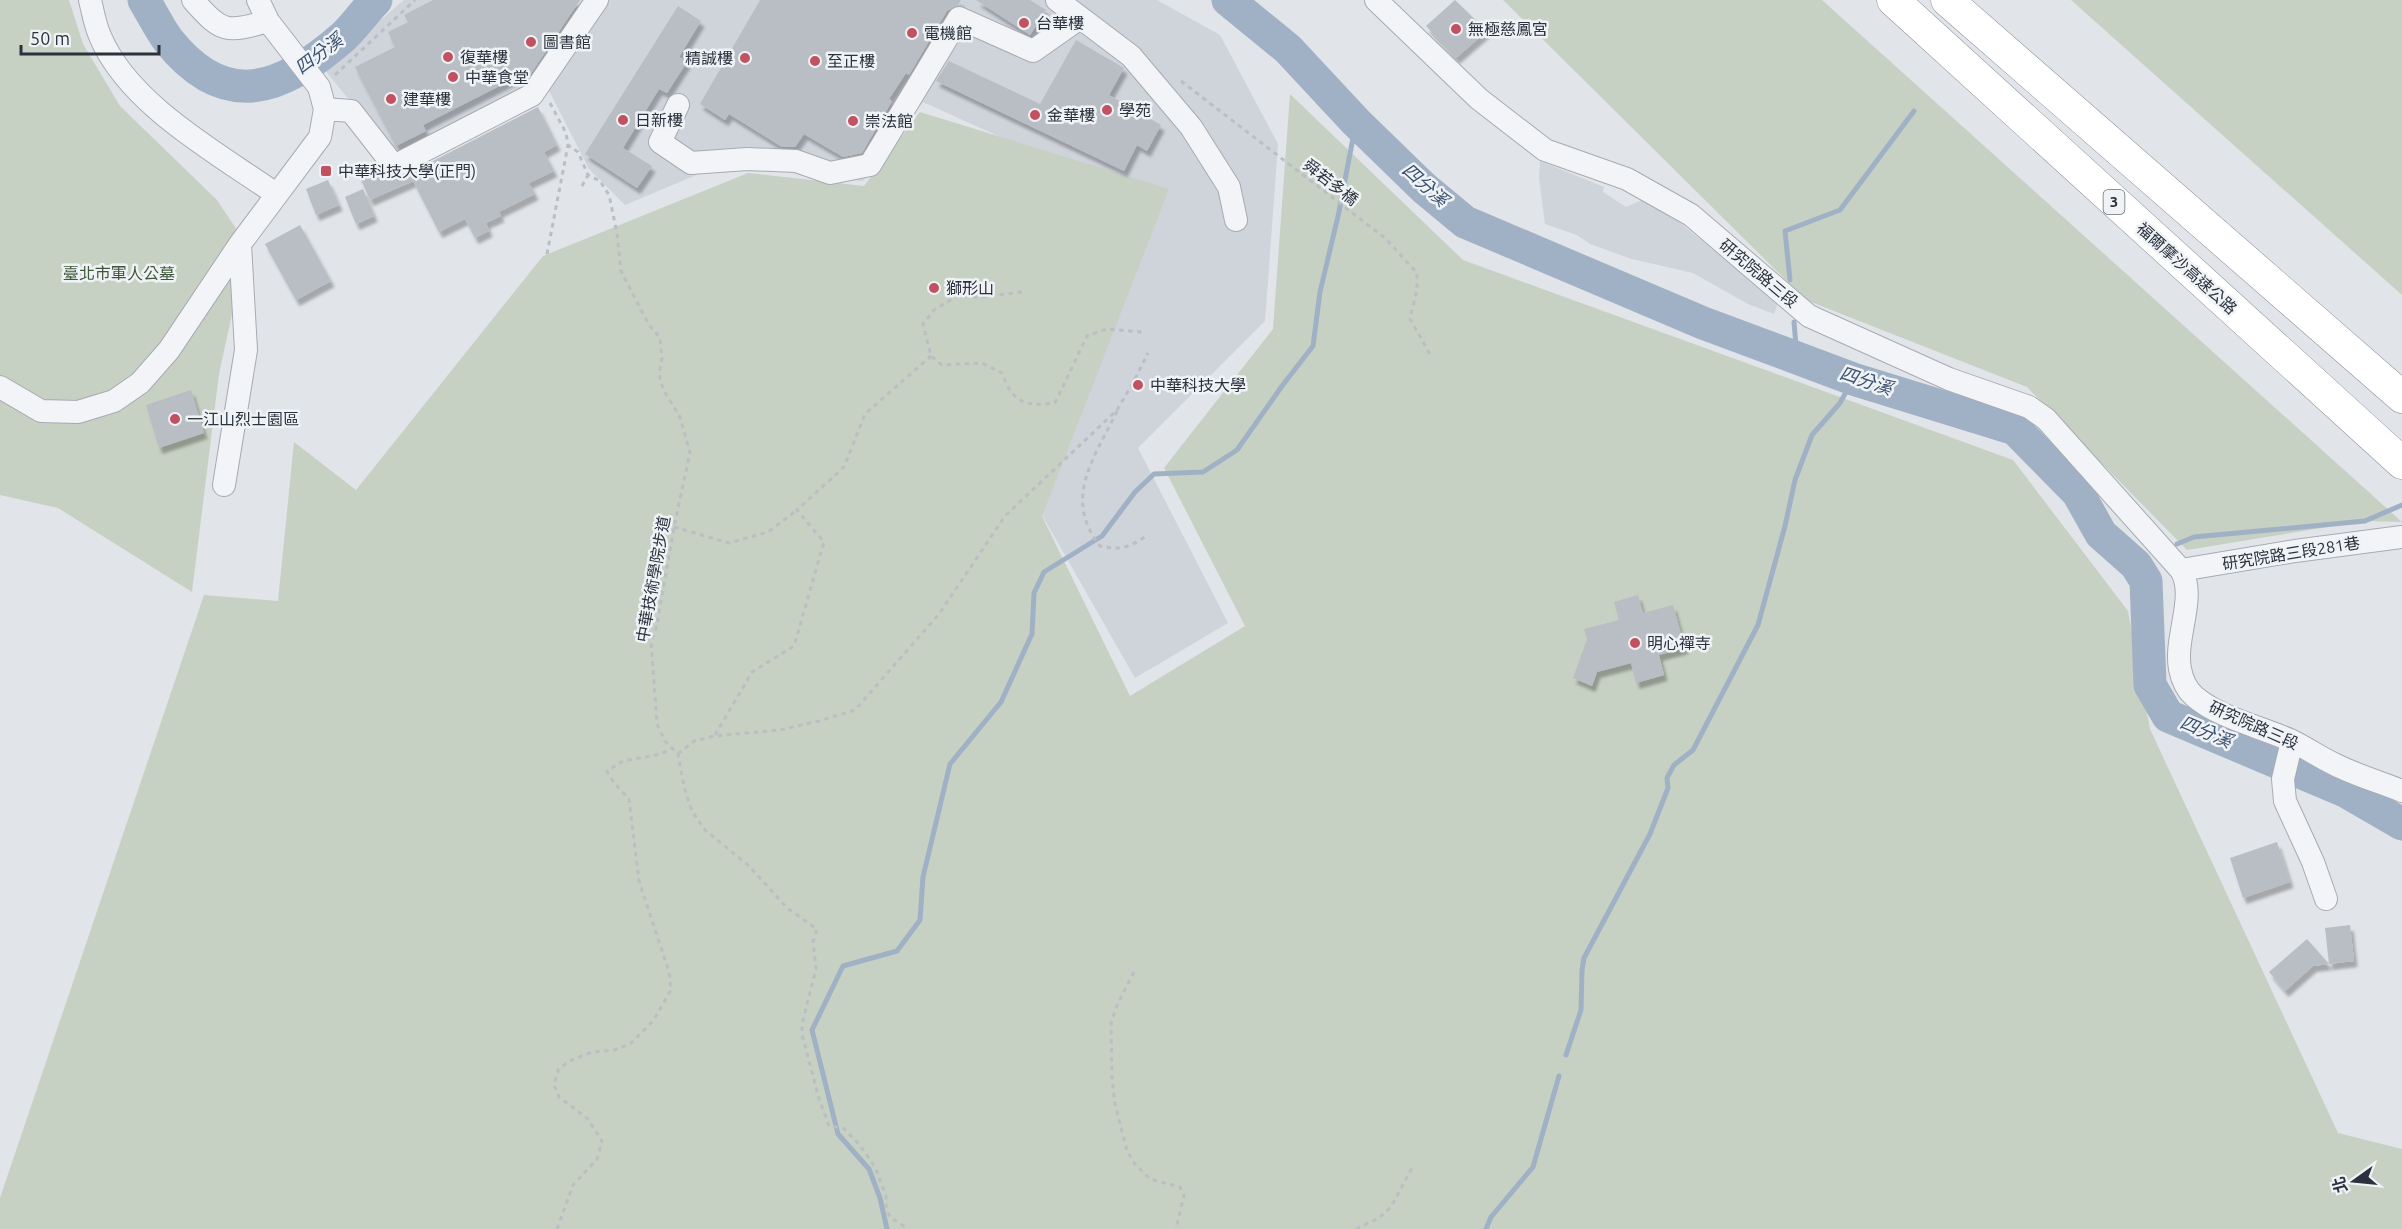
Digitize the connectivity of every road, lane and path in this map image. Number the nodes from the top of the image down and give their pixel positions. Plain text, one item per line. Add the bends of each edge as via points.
1 (90, 0) edge
2 (193, 0) edge
3 (258, 0) edge
4 (415, 0) edge
5 (597, 0) edge
6 (1057, 0) edge
7 (1376, 0) edge
8 (1947, 0) edge
9 (1896, 2) edge
10 (1080, 18) junction
11 (268, 21) junction
12 (1180, 80) dead end
13 (317, 84) junction
14 (535, 92) junction
15 (678, 105) dead end
16 (325, 109) junction
17 (568, 145) junction
18 (588, 175) junction
19 (582, 186) dead end
20 (276, 194) junction
21 (1236, 220) dead end
22 (240, 244) junction
23 (547, 254) dead end
24 (1022, 292) dead end
25 (1143, 332) dead end
26 (664, 336) dead end
27 (660, 338) junction
28 (1148, 353) dead end
29 (931, 356) junction
30 (1431, 356) dead end
31 (0, 387) edge
32 (2402, 397) edge
33 (1118, 407) junction
34 (2402, 463) edge
35 (224, 485) dead end
36 (797, 510) junction
37 (674, 526) junction
38 (1148, 535) dead end
39 (2402, 537) edge
40 (2181, 570) junction
41 (714, 736) junction
42 (2291, 746) junction
43 (672, 748) junction
44 (678, 754) junction
45 (2402, 791) edge
46 (2326, 899) dead end
47 (1134, 972) dead end
48 (1413, 1166) dead end
49 (557, 1229) edge
50 (908, 1229) edge
51 (1176, 1229) edge
52 (1356, 1229) edge

1 - 20 street via 100,35 119,70 150,104
2 - 11 street via 211,21 224,28 238,30
3 - 11 street
4 - 13 path via 344,67
5 - 14 street
6 - 10 street
7 - 40 street, 研究院路三段 via 1479,99 1545,150 1627,178 1691,215 1809,315 1949,379 2029,407 2057,429
8 - 32 highway
9 - 34 highway, 福爾摩沙高速公路 / 3
10 - 15 street via 1032,51 959,18 870,165 830,173 796,161 691,163 660,142
10 - 21 street via 1131,56 1191,127 1229,187
11 - 13 street
12 - 30 path, 舜若多橋 via 1385,238 1418,273 1410,319
13 - 16 street
14 - 16 street via 394,166 351,111
14 - 17 path via 548,99
16 - 20 street via 320,137
17 - 18 path via 578,152
17 - 23 path
18 - 19 path
18 - 27 path via 600,181 609,195 621,271 649,326
20 - 22 street
22 - 31 street via 169,350 140,383 114,400 78,412 41,411
22 - 35 street via 246,350
24 - 29 path via 957,296 934,310 923,324
25 - 29 path via 1107,329 1087,336 1055,404 1018,400 1002,373 982,363 942,365
26 - 27 path
27 - 37 path, 中華技術學院步道 via 659,374 680,417 690,453
28 - 33 path
29 - 36 path via 865,414 844,467
33 - 38 path via 1083,484 1084,512 1089,532 1100,546 1116,550
33 - 41 path via 1005,516 939,614 855,710 780,730
36 - 37 path via 768,532 729,543
36 - 41 path via 824,542 794,646 752,672
37 - 43 path, 中華技術學院步道 via 651,642 654,716
39 - 40 street, 研究院路三段281巷
40 - 42 street, 研究院路三段 via 2188,591 2179,665 2188,690 2217,710
41 - 44 path via 694,741
42 - 45 street, 研究院路三段
42 - 46 street via 2283,779 2285,801
43 - 44 path, 中華技術學院步道
43 - 49 path via 623,761 607,771 629,799 639,881 669,972 671,990 653,1021 631,1043 615,1050 592,1052 558,1070 554,1085 560,1097 588,1119 602,1141 597,1159 573,1185
44 - 50 path via 692,811 704,829 749,866 788,908 817,929 813,942 816,969 802,1034 819,1099 829,1126 843,1128 875,1167 890,1217
47 - 51 path via 1111,1023 1115,1104 1127,1151 1135,1164 1150,1179 1180,1186 1184,1194
48 - 52 path via 1391,1207

